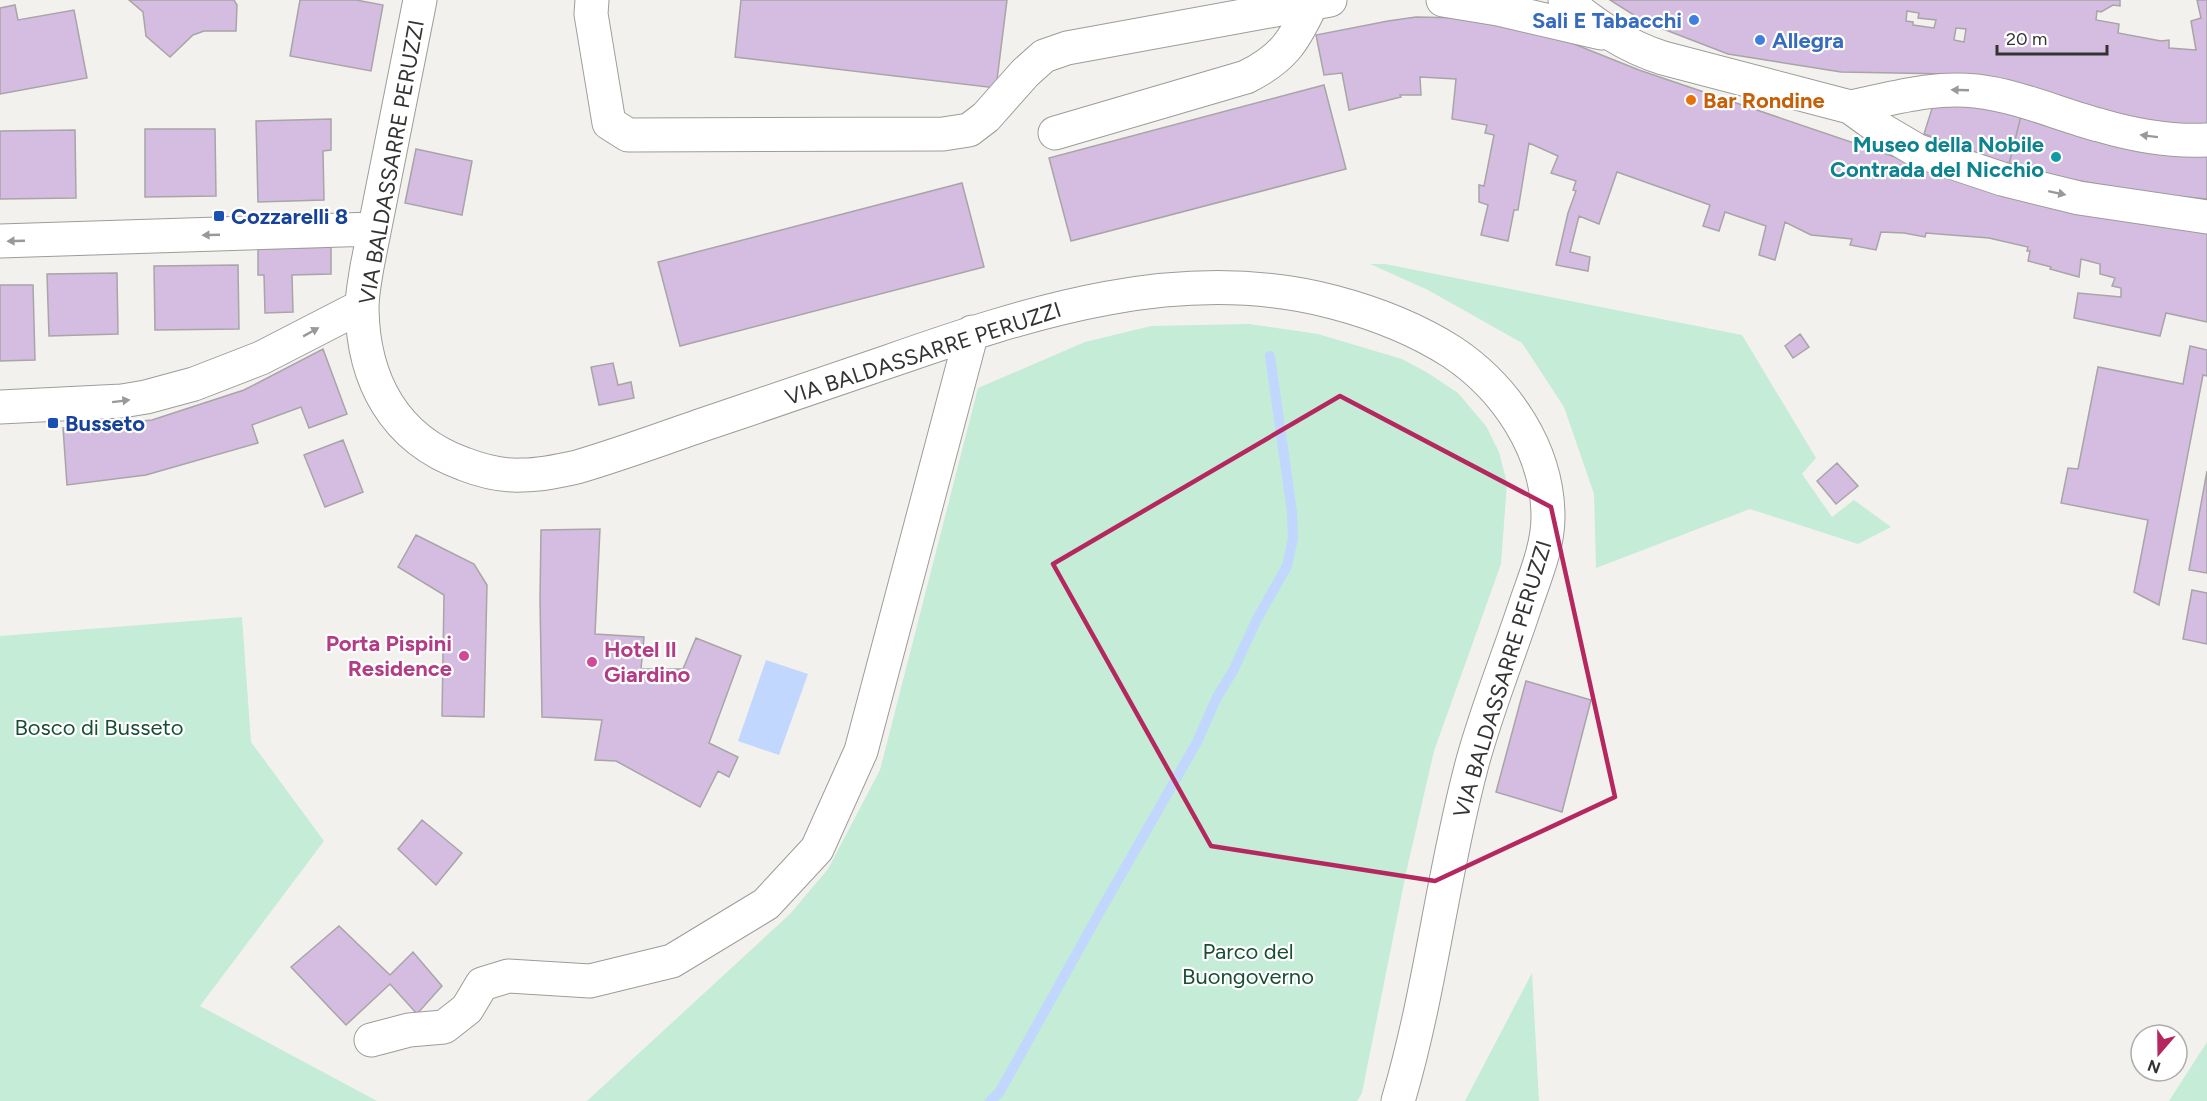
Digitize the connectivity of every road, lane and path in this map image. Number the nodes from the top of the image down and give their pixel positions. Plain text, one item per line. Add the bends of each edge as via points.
1 (420, 0) edge
2 (592, 0) edge
3 (1443, 0) edge
4 (1565, 0) edge
5 (1321, 2) edge
6 (1612, 35) junction
7 (1850, 107) junction
8 (1055, 133) dead end
9 (2207, 140) edge
10 (2207, 217) edge
11 (374, 229) junction
12 (0, 241) edge
13 (362, 306) junction
14 (972, 332) junction
15 (0, 407) edge
16 (371, 1040) dead end
17 (1398, 1101) edge

1 - 11 street, VIA BALDASSARRE PERUZZI
2 - 5 street via 609,123 628,135 944,134 969,130 1044,56 1067,48
3 - 6 street
4 - 6 street
5 - 8 street via 1282,53 1246,77
6 - 7 street via 1663,58
9 -> 7 street via 2140,135 2013,97 1976,91 1940,90
7 -> 10 street via 1918,151 2002,179 2079,198
11 -> 12 street
11 - 13 street, VIA BALDASSARRE PERUZZI
13 - 14 street, VIA BALDASSARRE PERUZZI via 369,361 383,399 403,425 430,449 449,459 495,473 522,476 599,461
15 -> 13 street via 122,401 194,384 261,358
14 - 16 street via 861,751 817,849 766,904 672,961 590,981 508,976 482,984 467,1009 444,1028 409,1030
14 - 17 street, VIA BALDASSARRE PERUZZI via 1077,304 1158,290 1207,286 1293,293 1371,313 1443,346 1489,381 1523,428 1542,480 1547,531 1538,569 1473,761 1441,901 1420,1018

